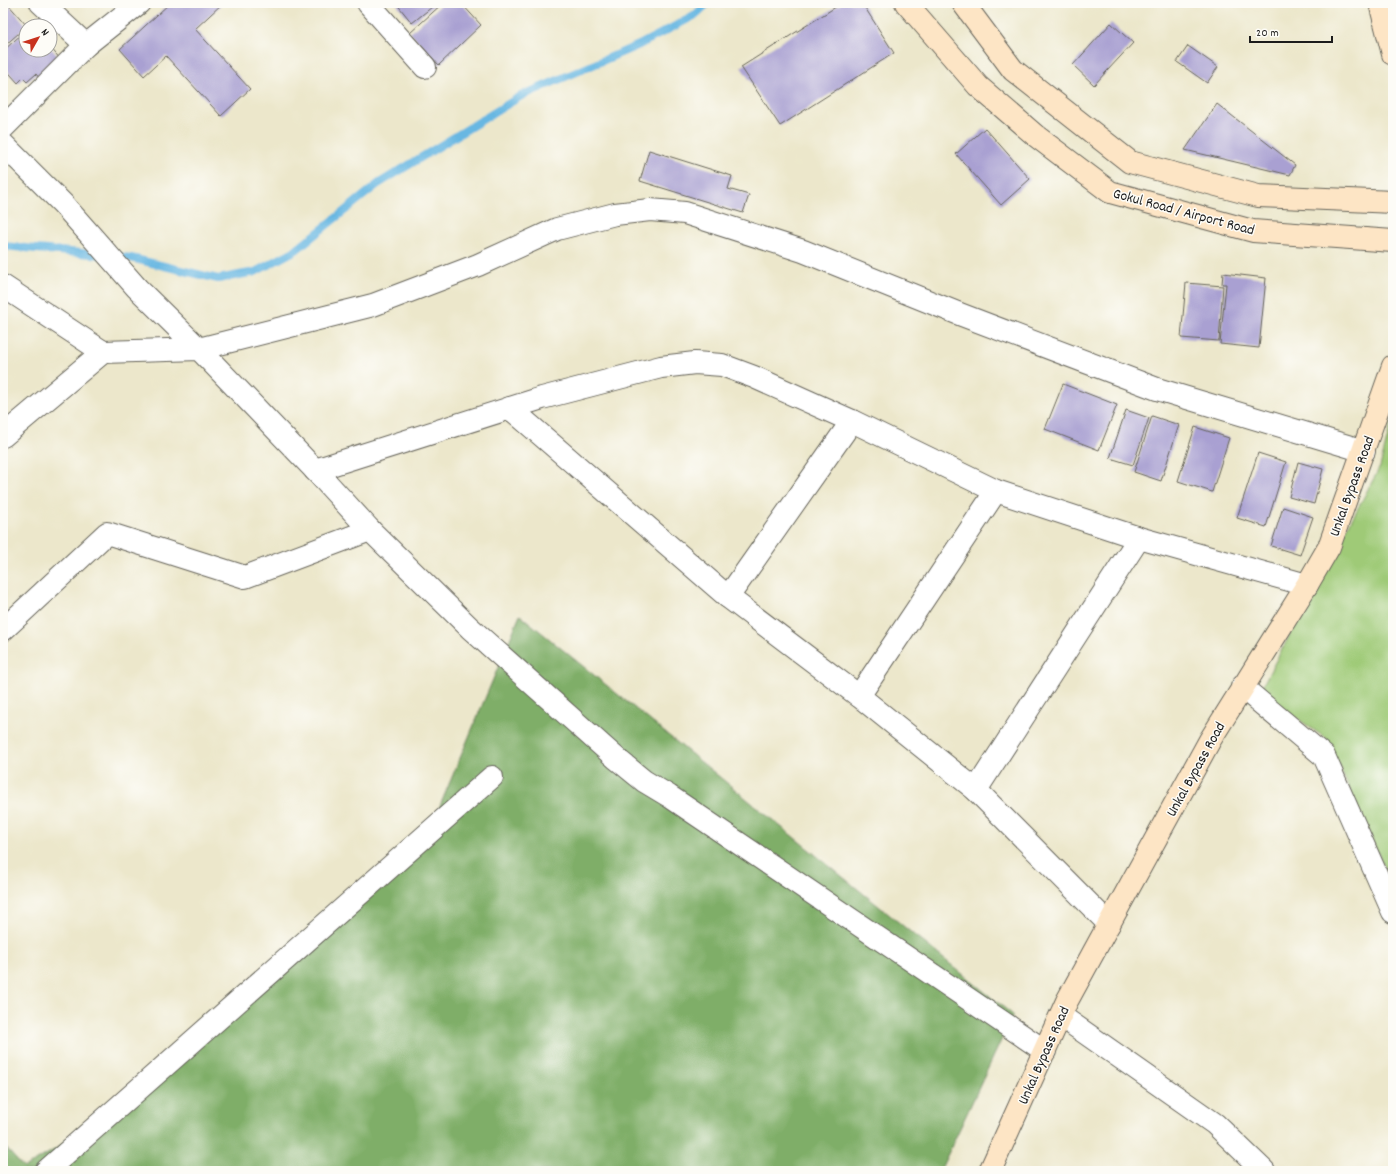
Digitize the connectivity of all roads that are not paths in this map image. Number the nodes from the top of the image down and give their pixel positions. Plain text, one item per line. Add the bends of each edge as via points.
1 (41, 3) edge
2 (139, 3) edge
3 (368, 3) edge
4 (906, 3) edge
5 (963, 3) edge
6 (1380, 3) edge
7 (86, 45) junction
8 (1393, 54) edge
9 (424, 68) dead end
10 (1013, 70) junction
11 (987, 94) junction
12 (3, 128) edge
13 (3, 144) edge
14 (1393, 202) edge
15 (1393, 241) edge
16 (3, 286) edge
17 (200, 349) junction
18 (103, 352) junction
19 (1393, 366) edge
20 (510, 408) junction
21 (852, 421) junction
22 (3, 436) edge
23 (1364, 451) junction
24 (315, 470) junction
25 (996, 491) junction
26 (370, 530) junction
27 (1139, 538) junction
28 (1307, 585) junction
29 (728, 597) junction
30 (3, 630) edge
31 (1242, 687) junction
32 (859, 696) junction
33 (492, 777) dead end
34 (976, 790) junction
35 (1393, 912) edge
36 (1109, 924) junction
37 (1060, 1016) junction
38 (1045, 1051) junction
39 (46, 1171) edge
40 (990, 1171) edge
41 (1264, 1171) edge

1 - 7 street
2 - 7 street
3 - 9 street
4 - 11 main road, Gokul Road / Airport Road
5 - 10 main road
6 - 8 main road
7 - 12 street
10 - 11 main road
10 - 14 main road via 1130,162 1258,196
11 - 15 main road, Gokul Road / Airport Road via 1036,136 1110,192 1254,231
13 - 17 street via 63,204 137,288
16 - 18 street
17 - 18 street
17 - 23 street via 373,305 478,265 557,229 615,214 650,210 685,213 803,251 1157,389
17 - 24 street
18 - 22 street
19 - 23 main road, Unkal Bypass Road
20 - 21 street via 661,367 695,363 722,365
20 - 24 street
20 - 29 street
21 - 25 street
21 - 29 street
23 - 28 main road, Unkal Bypass Road via 1329,547
24 - 26 street
25 - 27 street
25 - 32 street
26 - 30 street via 245,577 107,533
26 - 38 street via 470,628 644,780
27 - 28 street
27 - 34 street
28 - 31 main road, Unkal Bypass Road
29 - 32 street
31 - 35 street via 1324,756
31 - 36 main road, Unkal Bypass Road
32 - 34 street
33 - 39 street
34 - 36 street
36 - 37 main road, Unkal Bypass Road
37 - 38 main road, Unkal Bypass Road
37 - 41 street via 1215,1124
38 - 40 main road, Unkal Bypass Road

